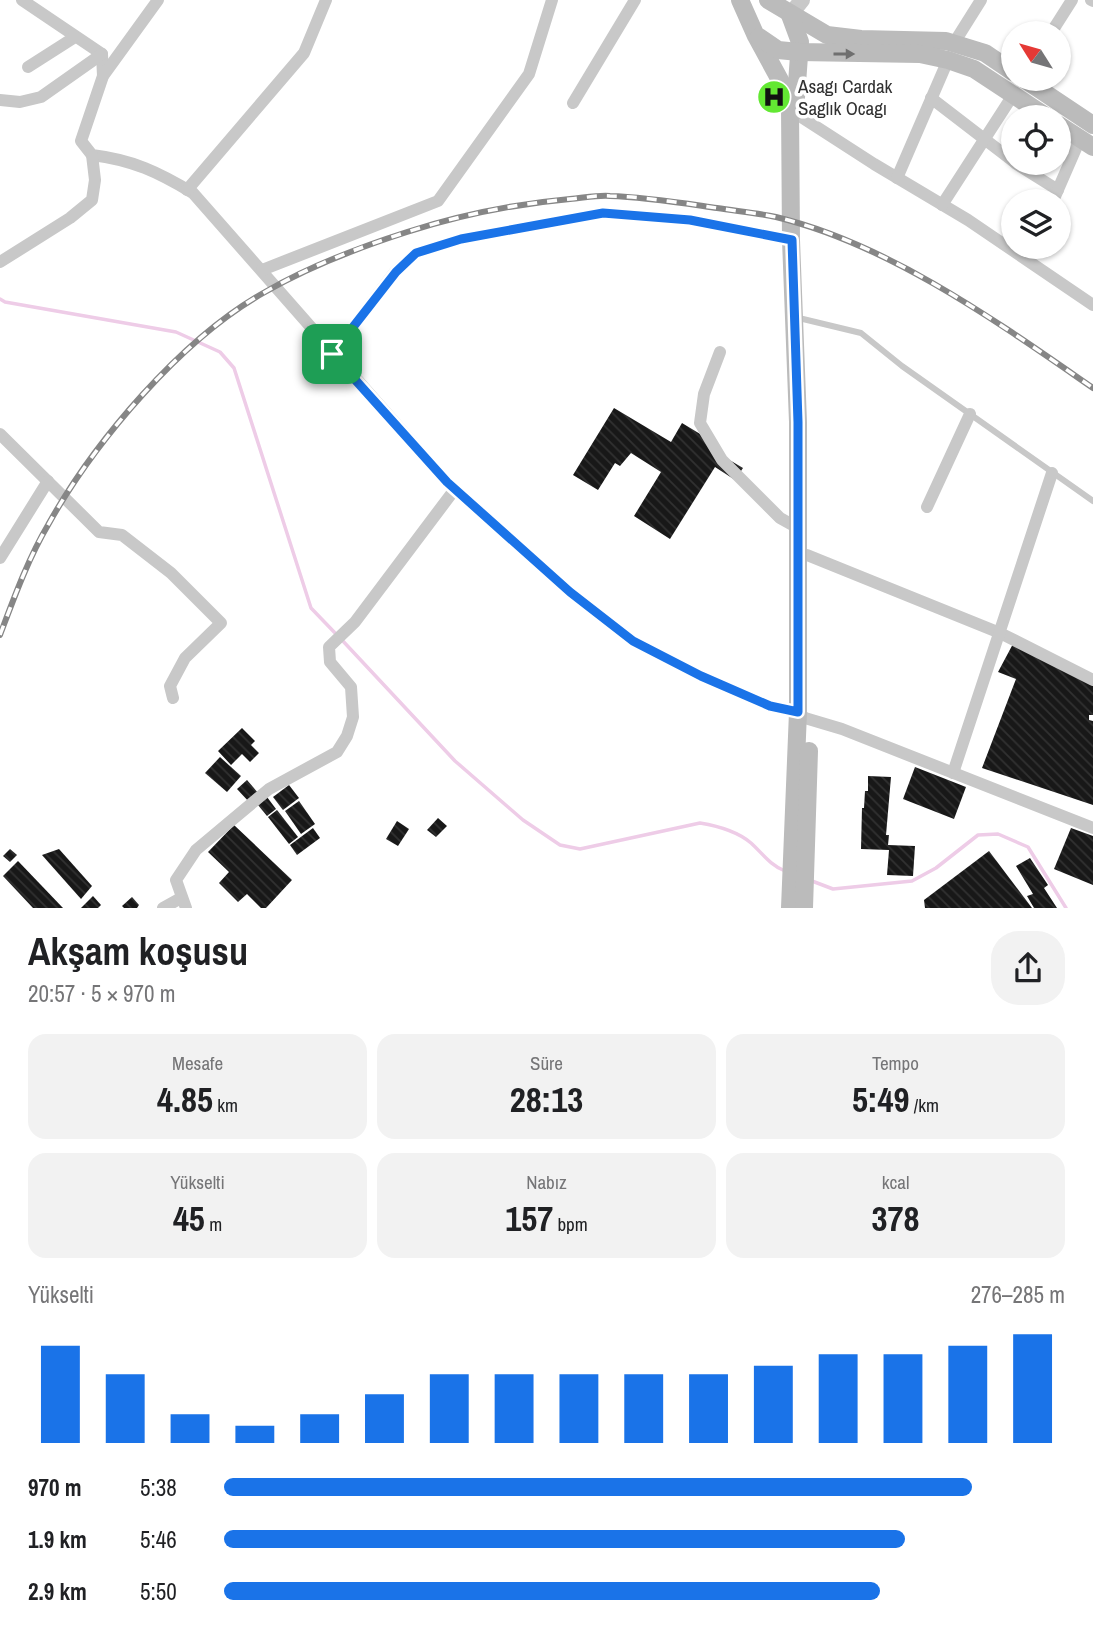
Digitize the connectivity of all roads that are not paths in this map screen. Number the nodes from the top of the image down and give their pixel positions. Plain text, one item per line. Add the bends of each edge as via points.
1 (22, 0) edge
2 (158, 0) edge
3 (326, 0) edge
4 (552, 0) edge
5 (635, 0) edge
6 (740, 0) edge
7 (768, 0) edge
8 (802, 0) edge
9 (981, 0) edge
10 (1072, 0) edge
11 (790, 15) junction
12 (1059, 21) edge
13 (755, 36) junction
14 (75, 37) junction
15 (951, 51) junction
16 (799, 52) junction
17 (102, 54) junction
18 (1001, 64) edge
19 (29, 67) dead end
20 (103, 76) junction
21 (1042, 91) edge
22 (1013, 95) junction
23 (931, 99) junction
24 (0, 100) edge
25 (573, 103) dead end
26 (1028, 105) edge
27 (795, 113) junction
28 (1093, 125) edge
29 (1071, 133) edge
30 (985, 141) junction
31 (1087, 143) edge
32 (1001, 153) edge
33 (92, 155) junction
34 (1030, 175) edge
35 (897, 178) junction
36 (1047, 189) edge
37 (1059, 189) edge
38 (187, 190) junction
39 (943, 205) junction
40 (792, 240) junction
41 (1027, 260) joint
42 (0, 262) edge
43 (262, 270) junction
44 (1093, 305) edge
45 (803, 319) junction
46 (720, 352) dead end
47 (332, 354) junction
48 (970, 414) junction
49 (3, 442) edge
50 (1052, 472) junction
51 (48, 481) junction
52 (455, 489) junction
53 (1093, 502) edge
54 (927, 507) dead end
55 (798, 528) junction
56 (807, 555) junction
57 (0, 558) edge
58 (1000, 632) junction
59 (1093, 680) edge
60 (173, 698) dead end
61 (804, 716) junction
62 (953, 773) junction
63 (1093, 828) edge
64 (800, 853) junction
65 (183, 903) edge
66 (163, 908) edge
67 (790, 908) edge
68 (804, 908) edge

1 - 14 street
2 - 20 street
3 - 38 street via 304,54
4 - 43 street via 529,74 438,201
5 - 25 street
6 - 13 main road
7 - 11 main road
8 - 11 street
9 - 15 street
10 - 12 street
11 - 15 main road via 827,35 946,41
11 - 16 main road via 797,28
13 - 16 main road via 778,50
13 - 40 main road via 790,107
14 - 17 street
14 - 19 street
16 -> 15 main road
15 - 18 main road via 985,53
15 - 22 main road
15 - 23 street
16 - 27 main road
17 - 20 street
17 - 24 street via 41,97 20,103
20 - 33 street via 81,141
21 - 28 main road
22 - 26 main road
22 - 30 street
23 - 30 street
23 - 35 street
27 - 35 street
27 - 45 main road
29 - 31 main road
30 - 32 street
30 - 39 street
31 - 37 street
33 - 38 street via 121,159 160,173
33 - 42 street via 92,200
34 - 36 street
35 - 39 street
38 - 43 street
39 - 41 street
40 - 47 street via 690,220 603,213 461,239 416,253
40 - 55 main road
41 - 44 street
43 - 47 street
45 - 48 lane via 861,333
45 - 56 main road
46 - 55 street via 704,394 700,423 722,460 780,519
47 - 52 street
48 - 50 lane
48 - 54 street
49 - 51 street
50 - 53 lane
50 - 58 street
51 - 57 street
51 - 60 street via 99,532 122,535 171,573 221,623 185,658 170,686
52 - 61 street via 570,592 633,641 701,676
52 - 65 street via 355,622 329,647 330,662 351,687 353,717 337,752 269,789 196,850 176,880
55 - 61 main road
56 - 58 street
56 - 61 main road
58 - 59 street
58 - 62 street
61 - 62 street
61 - 64 main road
62 - 63 street
64 - 67 main road
64 - 68 main road
65 - 66 street

